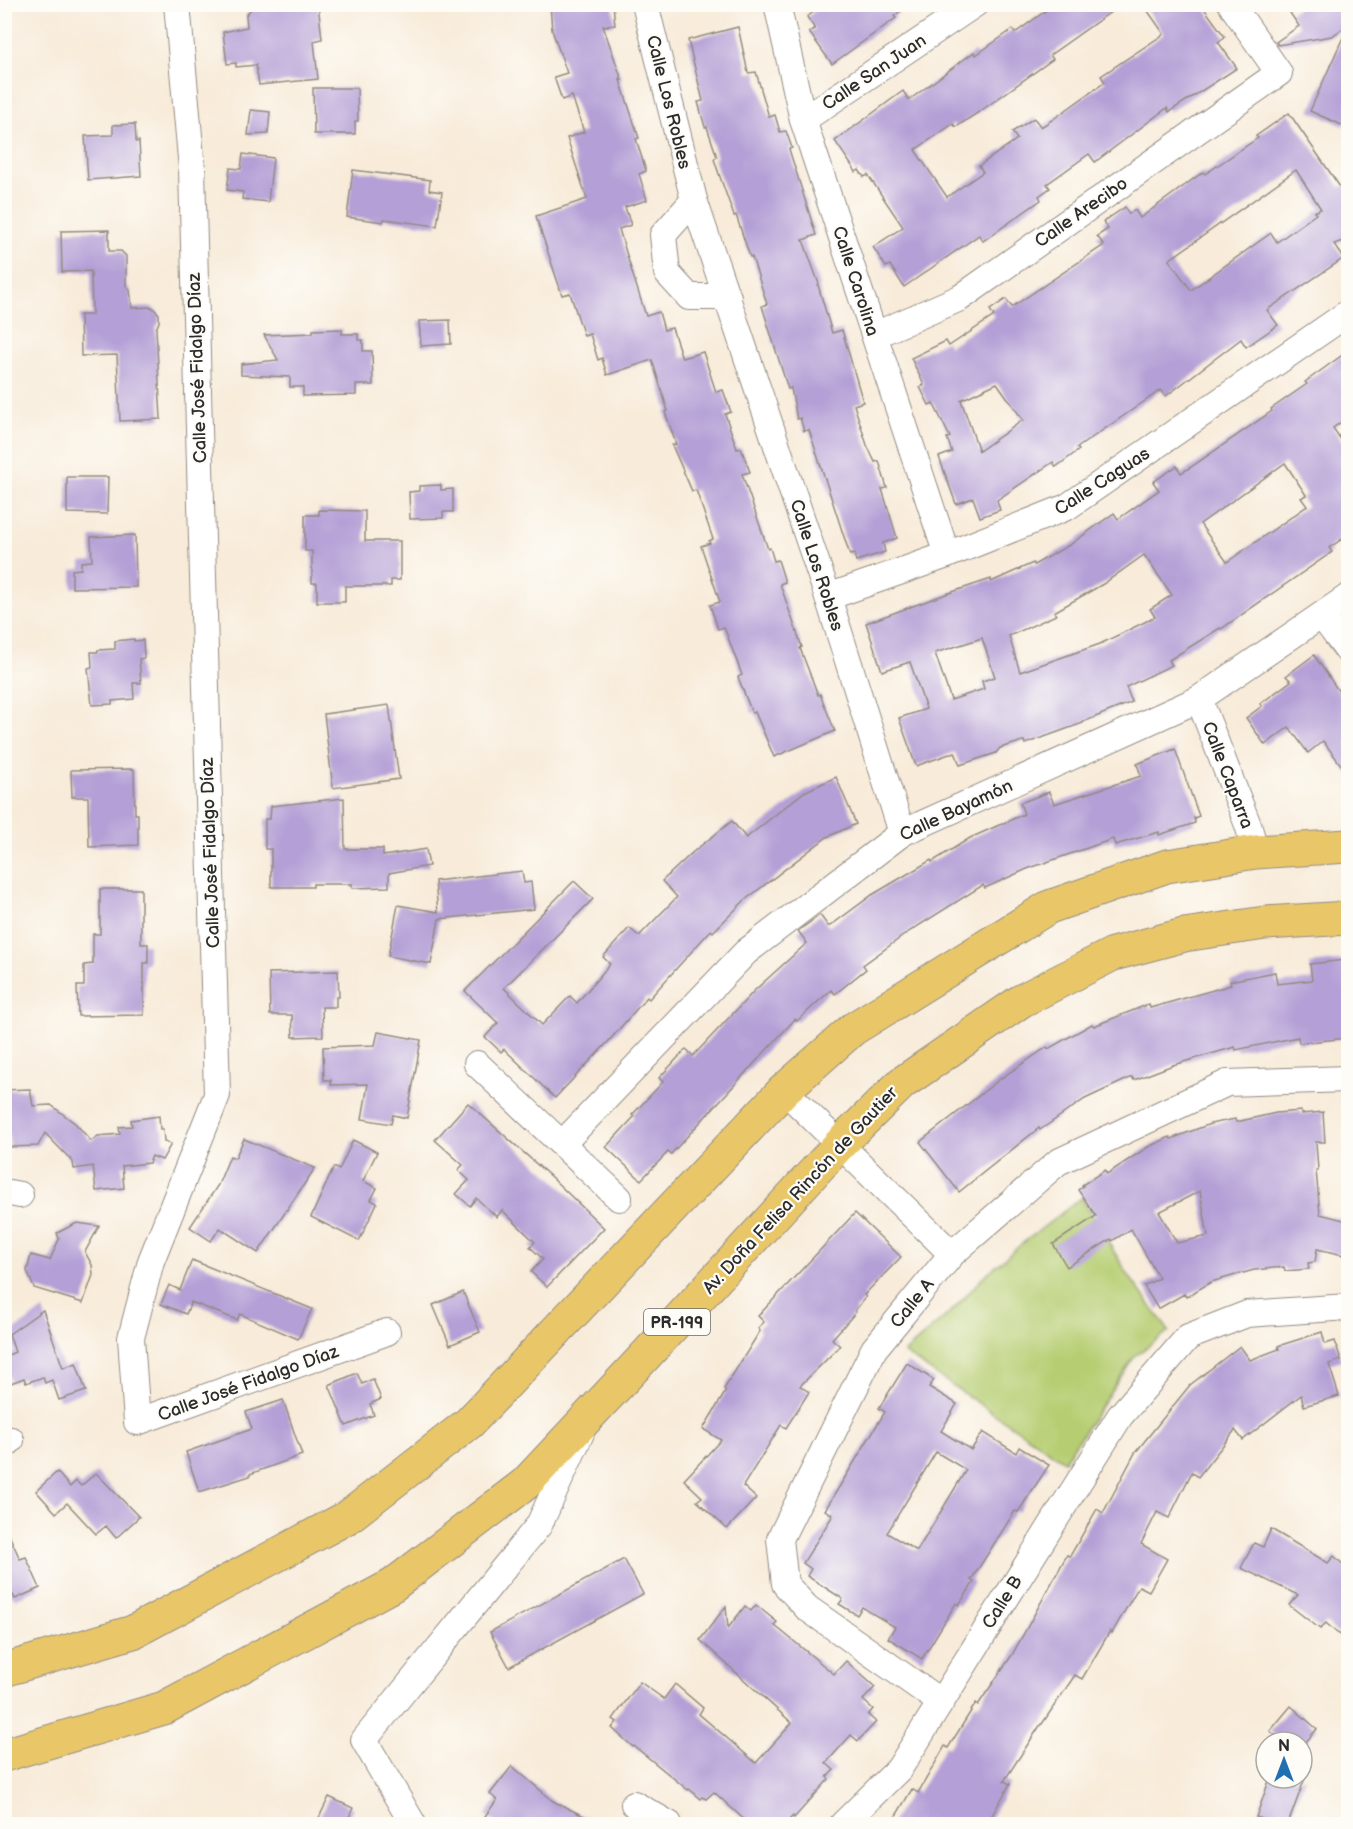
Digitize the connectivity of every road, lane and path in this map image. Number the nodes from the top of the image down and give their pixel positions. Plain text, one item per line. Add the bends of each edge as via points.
1 (177, 4) edge
2 (645, 4) edge
3 (777, 4) edge
4 (975, 4) edge
5 (1231, 4) edge
6 (803, 120) junction
7 (694, 200) junction
8 (728, 297) junction
9 (1348, 313) edge
10 (874, 335) junction
11 (947, 555) junction
12 (828, 597) junction
13 (1348, 597) edge
14 (1322, 616) junction
15 (1348, 651) edge
16 (1199, 699) junction
17 (902, 833) junction
18 (1348, 846) edge
19 (1256, 852) junction
20 (1348, 918) edge
21 (477, 1064) dead end
22 (1348, 1079) edge
23 (784, 1090) junction
24 (562, 1144) junction
25 (839, 1145) junction
26 (619, 1198) dead end
27 (952, 1254) junction
28 (1348, 1307) edge
29 (387, 1332) dead end
30 (588, 1416) junction
31 (4, 1670) edge
32 (939, 1701) junction
33 (4, 1755) edge
34 (634, 1804) dead end
35 (413, 1824) edge
36 (669, 1824) edge
37 (843, 1824) edge

1 - 29 street, Calle José Fidalgo Díaz via 192,169 217,1095 151,1261 131,1338 137,1422
2 - 7 street, Calle Los Robles
3 - 6 street, Calle Carolina
4 - 6 street, Calle San Juan
5 - 10 street, Calle Arecibo via 1279,73 960,298
6 - 10 street, Calle Carolina
7 - 8 street, Calle Los Robles
7 - 8 street via 663,235 667,273 689,297
8 - 12 street, Calle Los Robles
9 - 11 street, Calle Caguas via 1067,507
10 - 11 street, Calle Carolina
11 - 12 street, Calle Caguas
12 - 17 street, Calle Los Robles
13 - 14 street, Calle Bayamón
14 - 15 street
14 - 16 street, Calle Bayamón
16 - 17 street, Calle Bayamón
16 - 19 street, Calle Caparra
17 - 24 street, Calle Bayamón via 746,952
18 - 19 main road
19 - 23 main road via 1167,866 1049,907 853,1029
20 - 25 main road, Av. Doña Felisa Rincón de Gautier / PR-199 via 1265,923 1184,935 1113,954 1021,1001 902,1083
21 - 24 street
22 - 27 street, Calle A via 1227,1083 1058,1162
23 - 25 street
23 - 31 main road via 468,1423 348,1517 133,1632
24 - 26 street
25 - 27 street
25 - 30 main road, Av. Doña Felisa Rincón de Gautier / PR-199
27 - 32 street, Calle A via 874,1349 780,1539 785,1584 807,1608
28 - 32 street, Calle B via 1247,1314 1188,1338 1120,1416
30 - 33 main road, Av. Doña Felisa Rincón de Gautier / PR-199 via 525,1484 393,1586 164,1708
30 - 35 street via 539,1525 364,1740
32 - 37 street, Calle B via 898,1768
34 - 36 street

